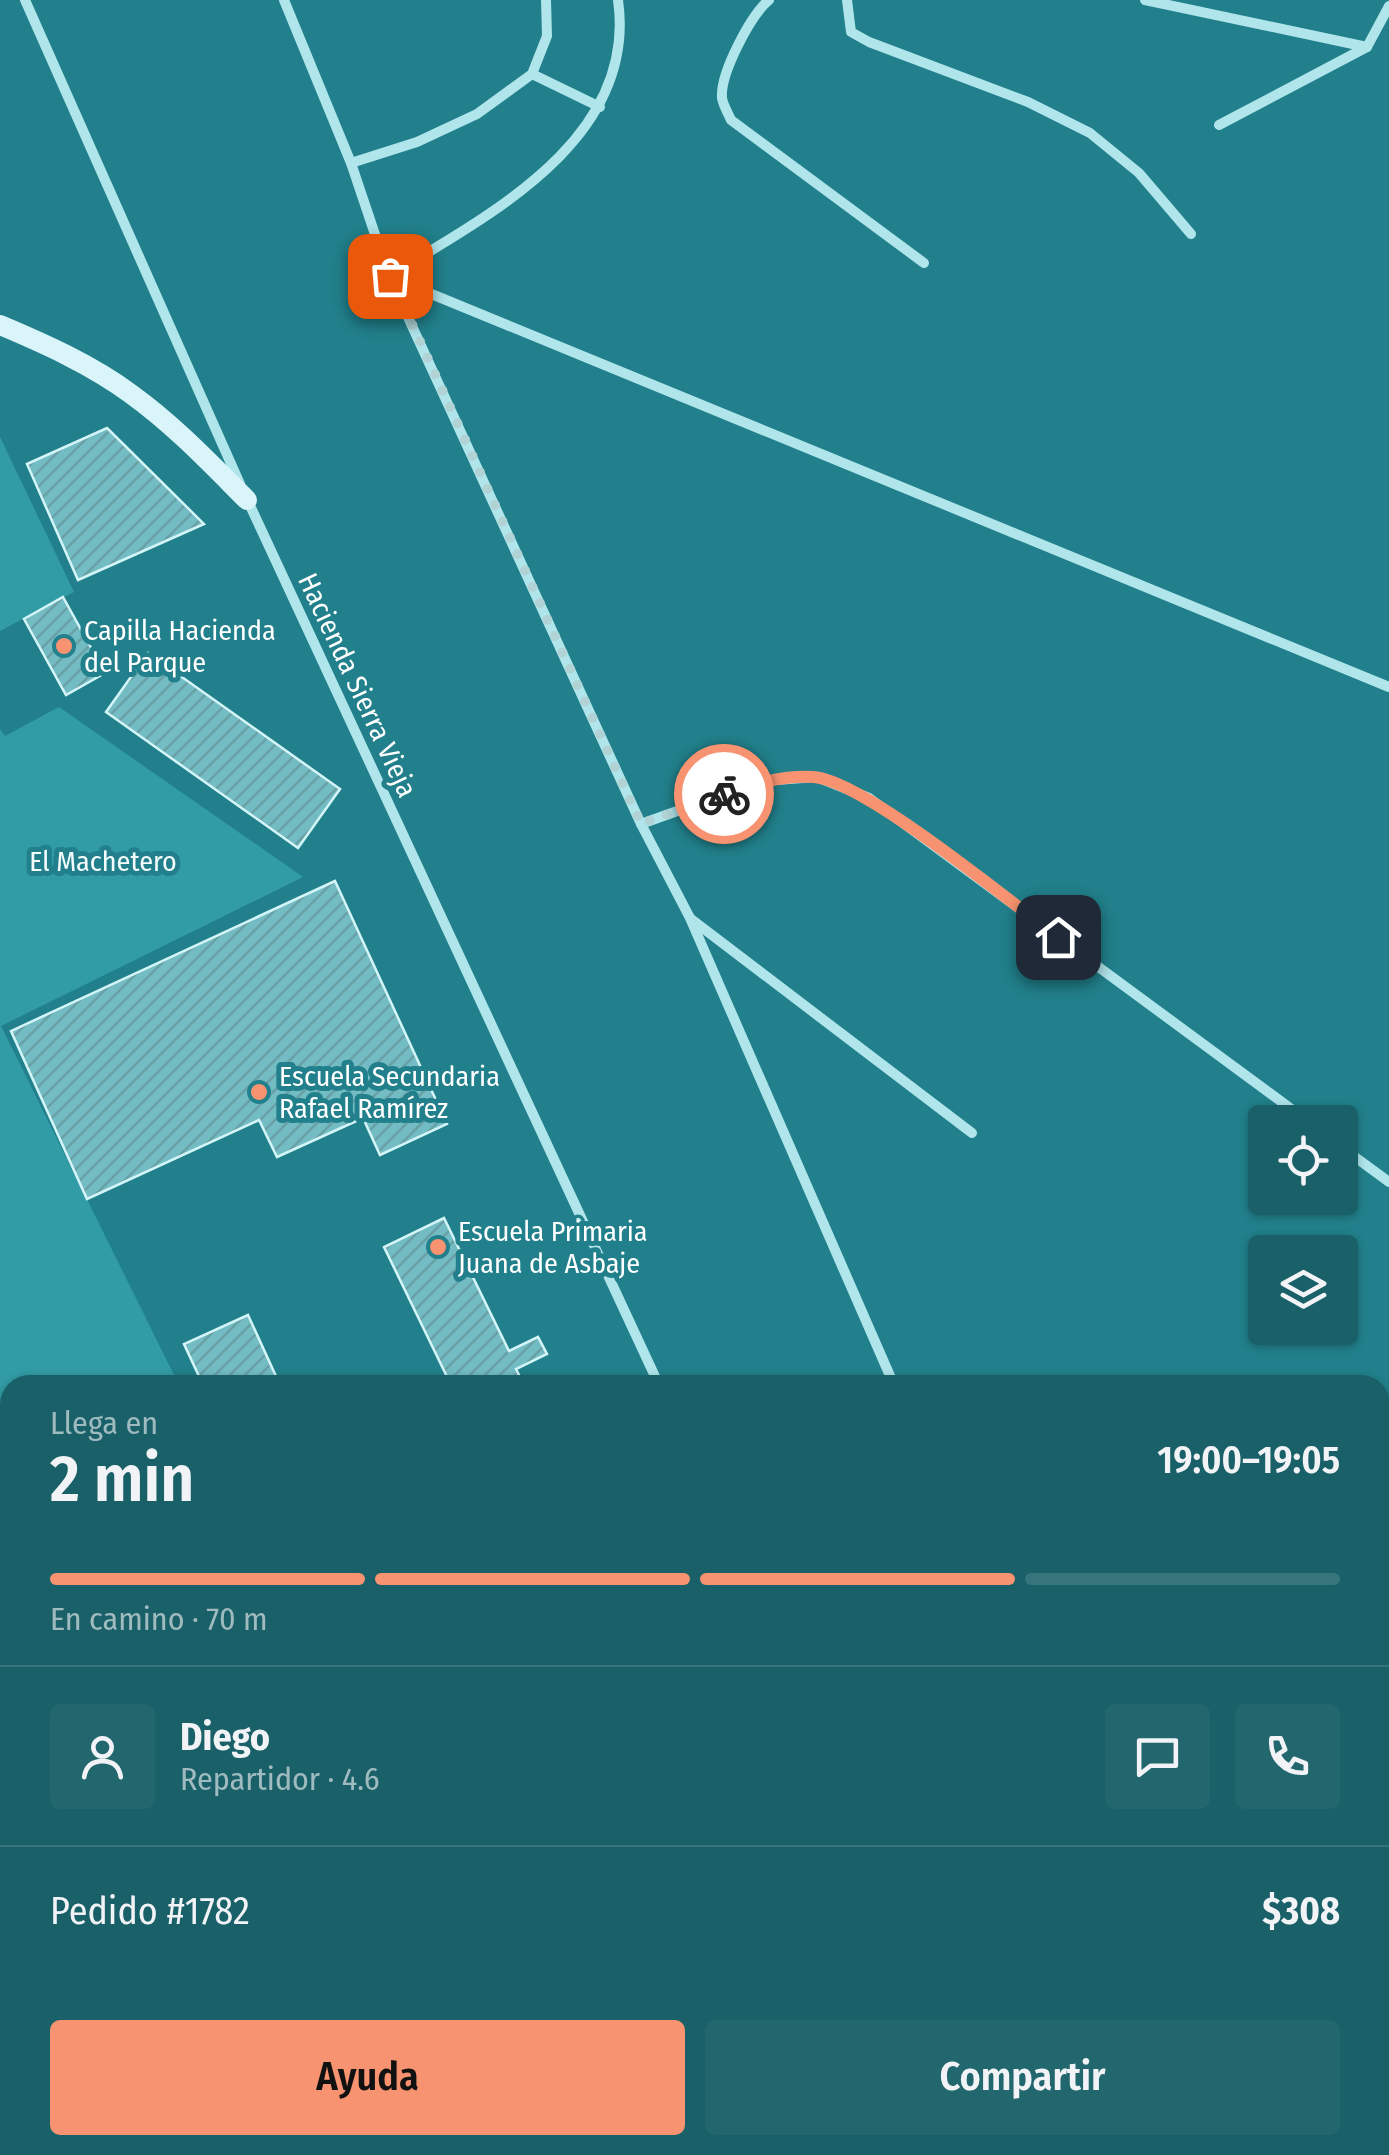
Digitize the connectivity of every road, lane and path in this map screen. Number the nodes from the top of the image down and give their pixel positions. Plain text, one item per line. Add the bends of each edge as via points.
1 (25, 0) edge
2 (284, 0) edge
3 (546, 0) edge
4 (618, 0) edge
5 (770, 0) edge
6 (847, 0) edge
7 (1145, 0) edge
8 (1389, 6) edge
9 (1367, 47) junction
10 (532, 74) junction
11 (600, 107) junction
12 (1219, 124) dead end
13 (352, 162) junction
14 (1191, 234) dead end
15 (924, 263) dead end
16 (390, 276) junction
17 (0, 325) edge
18 (247, 500) junction
19 (1389, 687) edge
20 (641, 824) junction
21 (690, 918) junction
22 (1285, 1105) edge
23 (972, 1133) dead end
24 (1358, 1159) edge
25 (1389, 1182) edge
26 (654, 1375) edge
27 (890, 1375) edge

1 - 18 street, Hacienda Sierra Vieja
2 - 13 street
3 - 10 street via 547,36
4 - 11 street via 614,71
5 - 15 street via 754,12 724,82 722,101 732,120
6 - 14 street via 850,32 1090,133 1140,173
7 - 9 street
8 - 9 street
9 - 12 street
10 - 11 street
10 - 13 street via 478,114
11 - 16 street via 551,166 489,215
13 - 16 street
16 - 19 street
16 - 20 street
17 - 18 street via 130,393
18 - 26 street, Hacienda Sierra Vieja
20 - 21 street
20 - 22 street via 761,781 817,777 869,798
21 - 23 street
21 - 27 street
24 - 25 street

